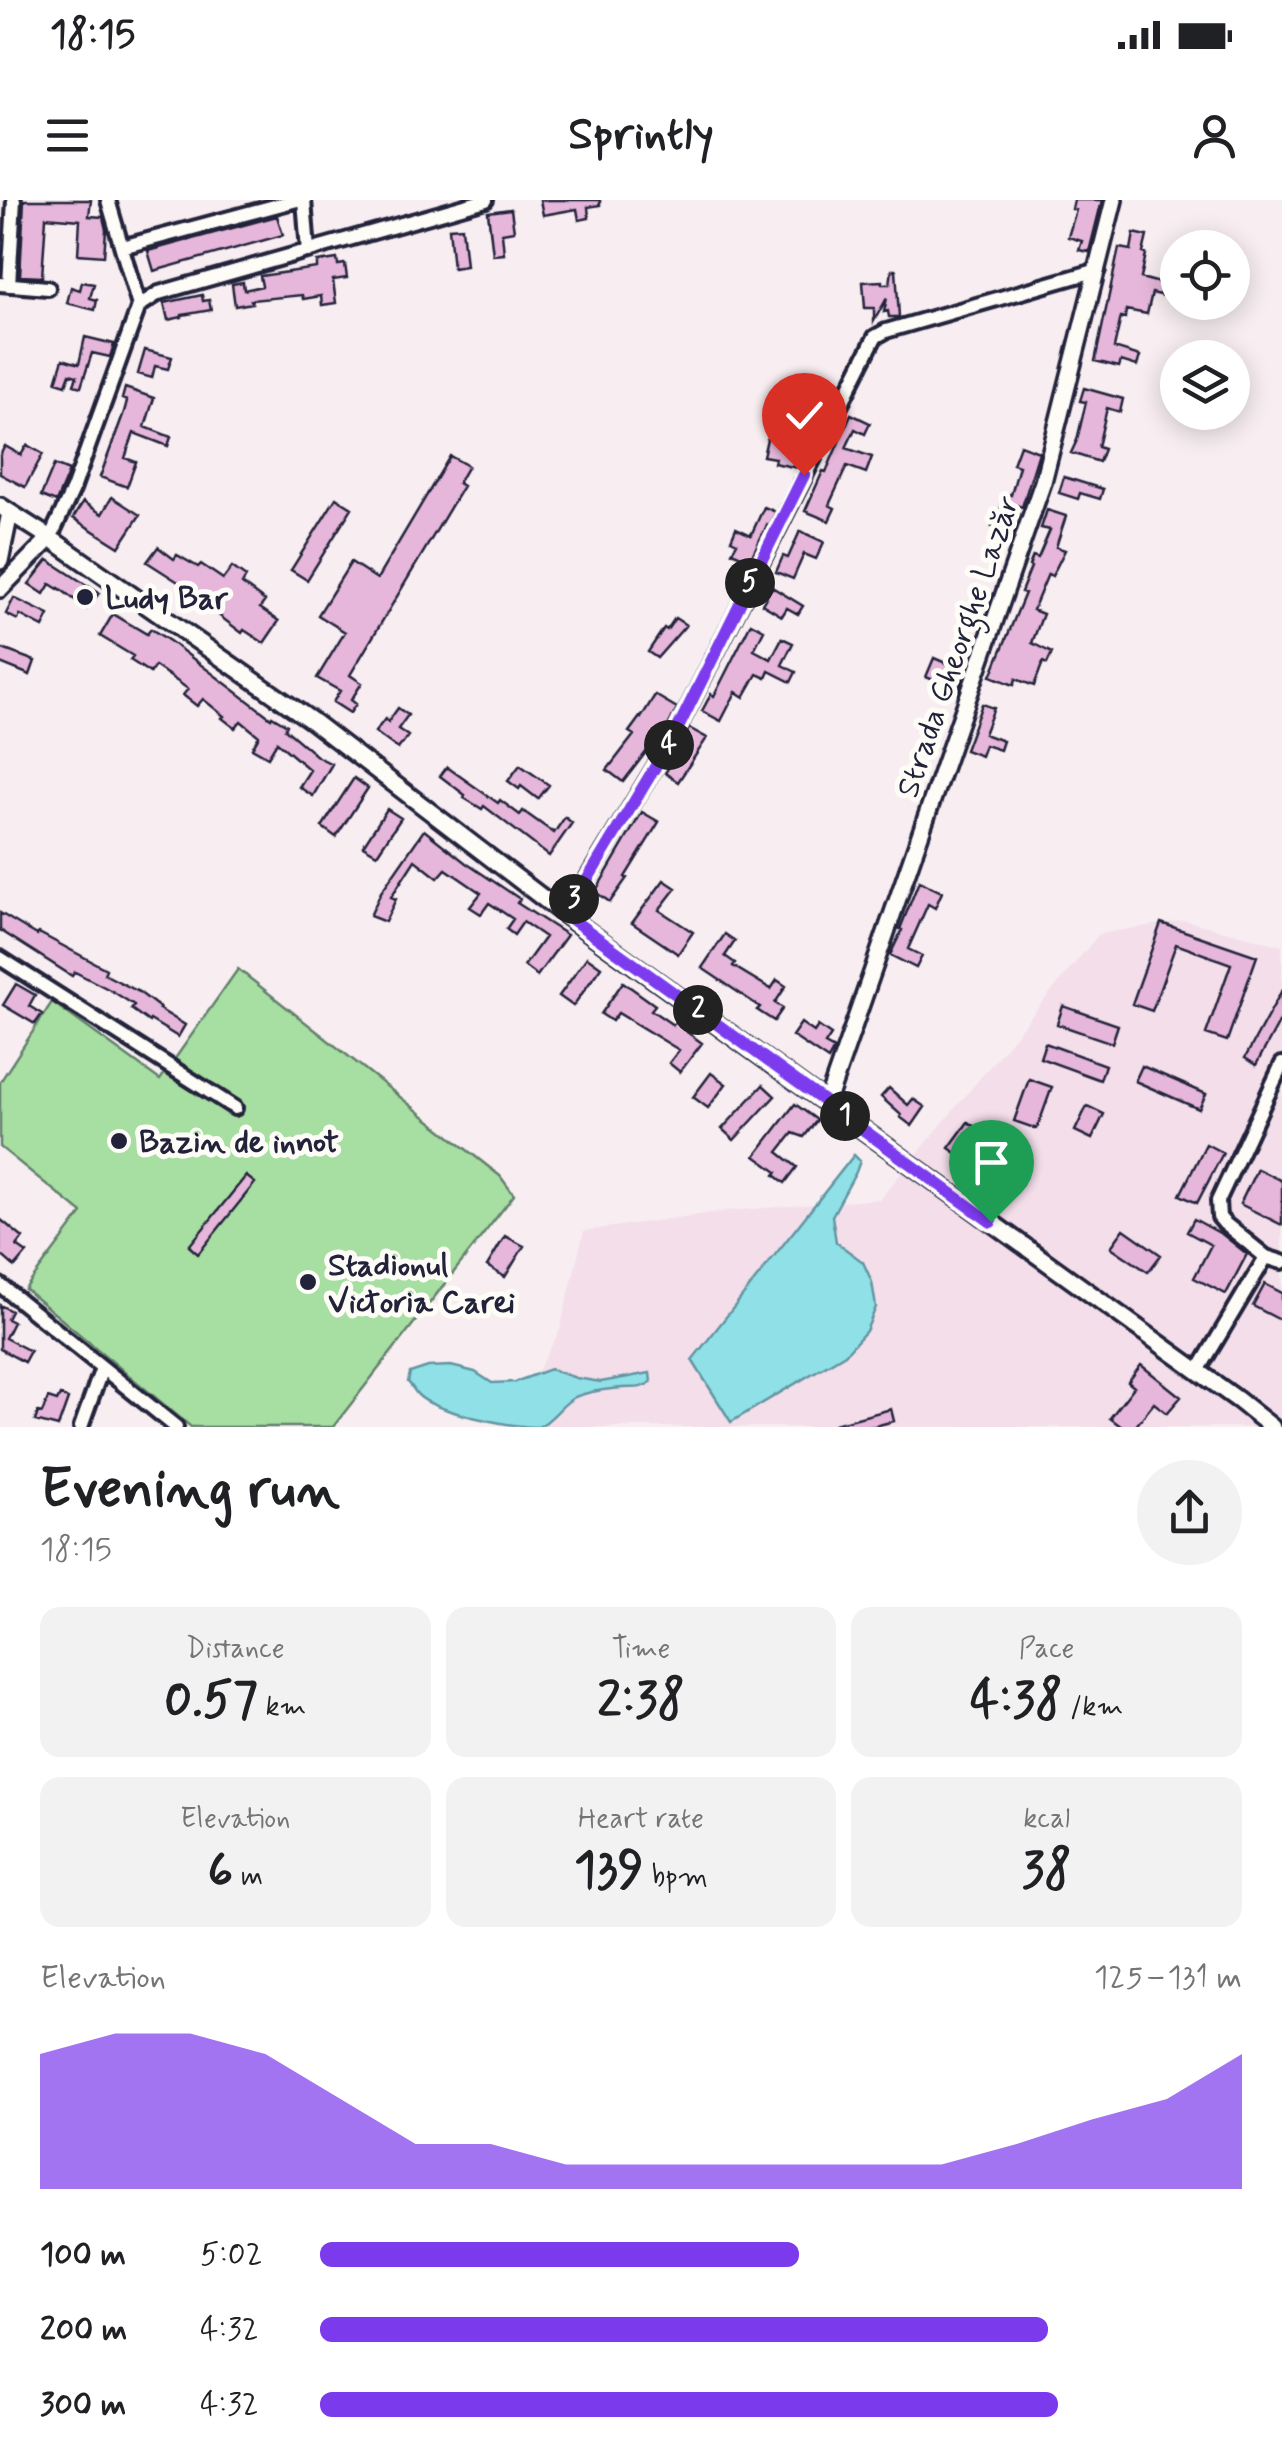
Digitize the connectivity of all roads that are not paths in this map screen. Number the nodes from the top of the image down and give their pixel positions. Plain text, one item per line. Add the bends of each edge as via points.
1 (14, 200) edge
2 (108, 200) edge
3 (300, 200) edge
4 (486, 200) edge
5 (1114, 200) edge
6 (122, 247) junction
7 (308, 251) junction
8 (1098, 270) junction
9 (4, 285) edge
10 (48, 288) dead end
11 (138, 306) junction
12 (5, 509) edge
13 (50, 538) junction
14 (0, 561) edge
15 (0, 589) edge
16 (566, 915) junction
17 (0, 958) edge
18 (1282, 1064) edge
19 (827, 1102) junction
20 (235, 1108) dead end
21 (1266, 1258) junction
22 (1282, 1262) edge
23 (0, 1285) edge
24 (102, 1368) junction
25 (1198, 1371) junction
26 (81, 1427) edge
27 (176, 1427) edge
28 (1272, 1427) edge

1 - 9 street
2 - 6 street
3 - 6 street
3 - 7 street
4 - 7 street
5 - 8 main road, Strada Gheorghe Lazăr
6 - 11 street
7 - 11 street via 159,293
8 - 16 street via 874,338 675,734
8 - 19 main road, Strada Gheorghe Lazăr via 1044,482
9 - 10 street
11 - 13 street via 74,489
12 - 13 main road
12 - 14 main road
13 - 15 main road
13 - 16 main road via 312,721
16 - 19 main road
17 - 20 street
18 - 21 street via 1218,1201 1224,1223
19 - 25 main road
21 - 22 street
21 - 25 street
23 - 24 street
24 - 26 street
24 - 27 street
25 - 28 main road

